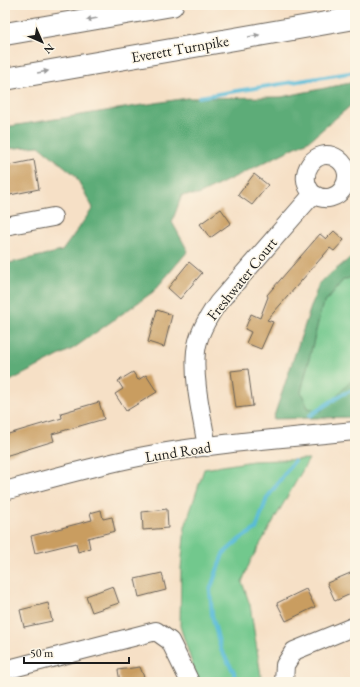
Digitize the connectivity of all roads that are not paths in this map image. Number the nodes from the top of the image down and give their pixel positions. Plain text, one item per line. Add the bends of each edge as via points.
1 (172, 5) edge
2 (355, 18) edge
3 (5, 34) edge
4 (5, 79) edge
5 (313, 194) dead end
6 (53, 217) dead end
7 (5, 226) edge
8 (355, 431) edge
9 (207, 447) junction
10 (5, 491) edge
11 (355, 626) edge
12 (5, 670) edge
13 (190, 682) edge
14 (284, 682) edge

1 -> 3 highway
4 -> 2 highway, Everett Turnpike
5 - 9 street, Freshwater Court via 218,303 201,333 196,349 196,366
6 - 7 street
8 - 9 street, Lund Road
9 - 10 street, Lund Road via 143,456 63,474
11 - 14 street via 294,651 286,665
12 - 13 street via 156,632 170,641

